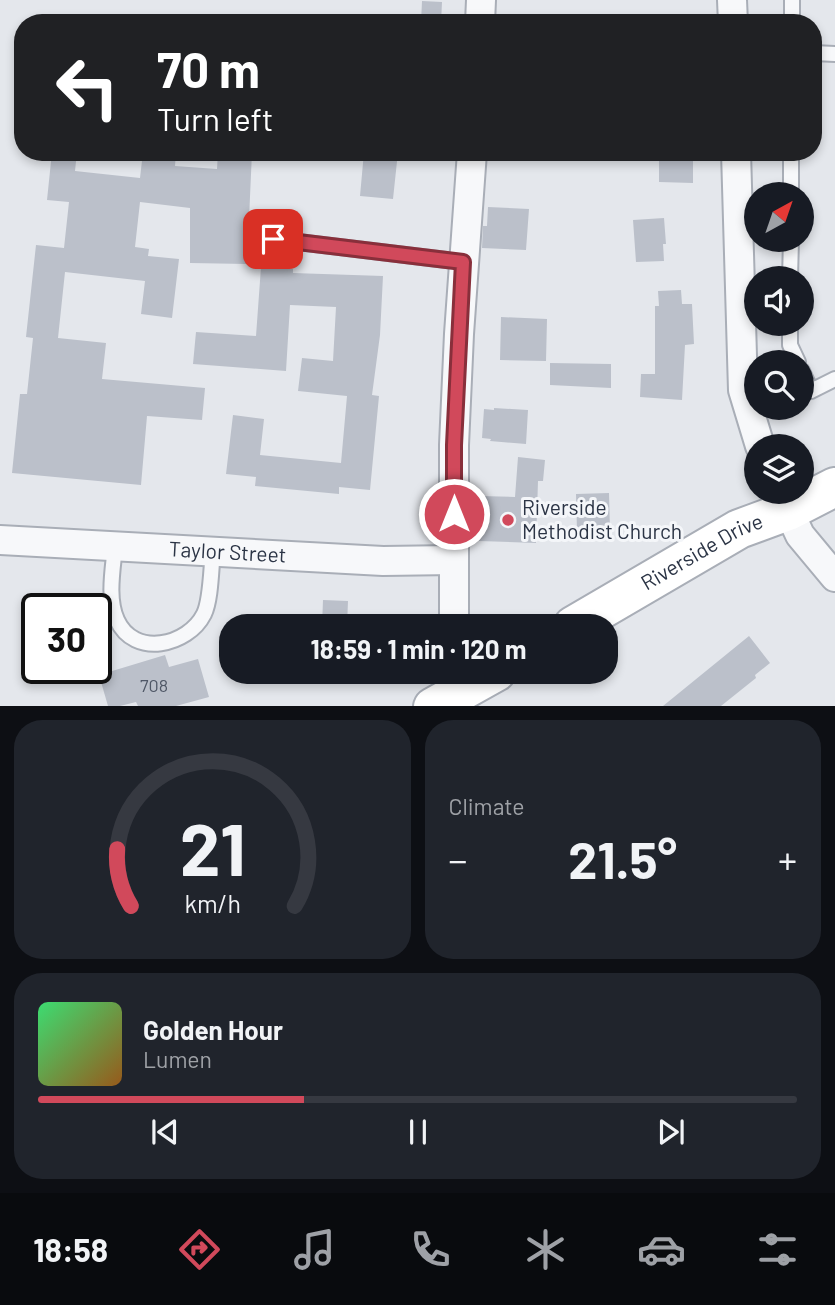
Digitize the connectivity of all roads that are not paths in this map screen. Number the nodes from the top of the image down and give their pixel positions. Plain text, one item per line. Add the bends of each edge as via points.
1 (471, 161) edge
2 (736, 161) edge
3 (791, 161) edge
4 (791, 182) edge
5 (273, 239) dead end
6 (463, 262) junction
7 (835, 379) edge
8 (814, 390) edge
9 (756, 434) edge
10 (835, 487) edge
11 (814, 493) edge
12 (779, 504) edge
13 (785, 504) edge
14 (0, 540) edge
15 (115, 546) junction
16 (213, 551) junction
17 (454, 560) junction
18 (835, 578) edge
19 (454, 614) edge
20 (594, 614) edge
21 (471, 684) edge
22 (448, 695) edge

1 - 6 street
2 - 9 street via 743,390
3 - 4 lane
5 - 6 lane
6 - 17 street
7 - 8 lane
10 - 11 street, Riverside Drive
12 - 20 street, Riverside Drive
13 - 18 street via 800,535
14 - 15 street, Taylor Street
15 - 16 street, Taylor Street
15 - 16 lane via 113,606 118,622 142,643 160,645 193,628 205,614
16 - 17 street, Taylor Street via 383,561
17 - 19 street
21 - 22 street

